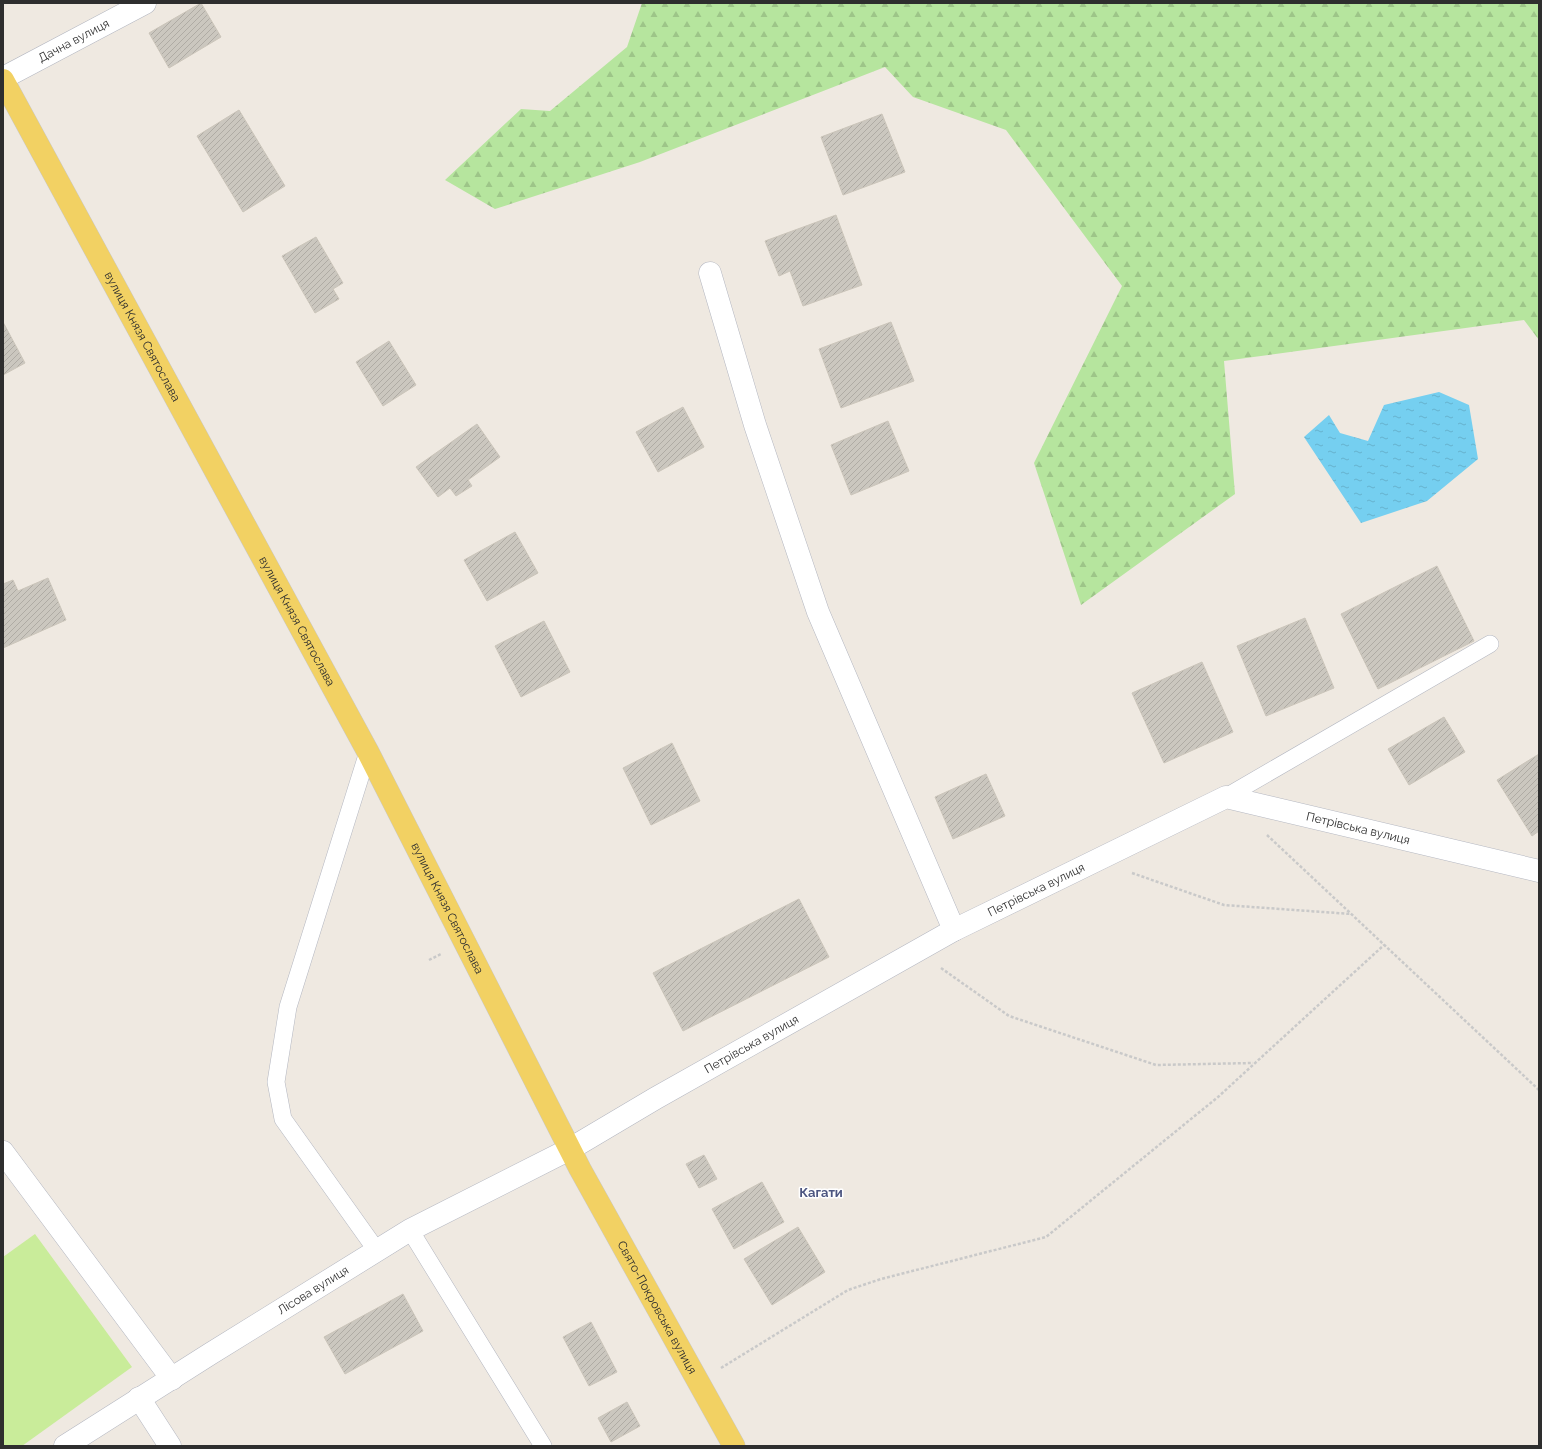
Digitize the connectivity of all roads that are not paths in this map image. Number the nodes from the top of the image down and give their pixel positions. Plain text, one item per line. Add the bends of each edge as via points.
1 (145, 3) edge
2 (3, 79) edge
3 (710, 273) dead end
4 (1490, 644) dead end
5 (368, 752) junction
6 (1226, 797) junction
7 (1539, 870) edge
8 (954, 930) junction
9 (570, 1149) junction
10 (3, 1152) edge
11 (580, 1169) joint
12 (410, 1230) junction
13 (377, 1251) junction
14 (172, 1379) junction
15 (140, 1398) junction
16 (65, 1446) edge
17 (170, 1446) edge
18 (543, 1446) edge
19 (734, 1446) edge

1 - 2 street, Дачна вулиця
2 - 5 main road, вулиця Князя Святослава
3 - 8 street via 755,425 818,612
4 - 6 lane
5 - 9 main road, вулиця Князя Святослава
5 - 13 lane via 288,1007 276,1082 283,1119
6 - 7 street, Петрівська вулиця
6 - 8 street, Петрівська вулиця
8 - 9 street, Петрівська вулиця
9 - 11 main road, вулиця Князя Святослава
9 - 12 street, Лісова вулиця
10 - 14 street
11 - 19 main road, Свято-Покровська вулиця
12 - 13 street, Лісова вулиця
12 - 18 lane
13 - 14 street, Лісова вулиця
14 - 15 street, Лісова вулиця
15 - 16 street, Лісова вулиця
15 - 17 street

